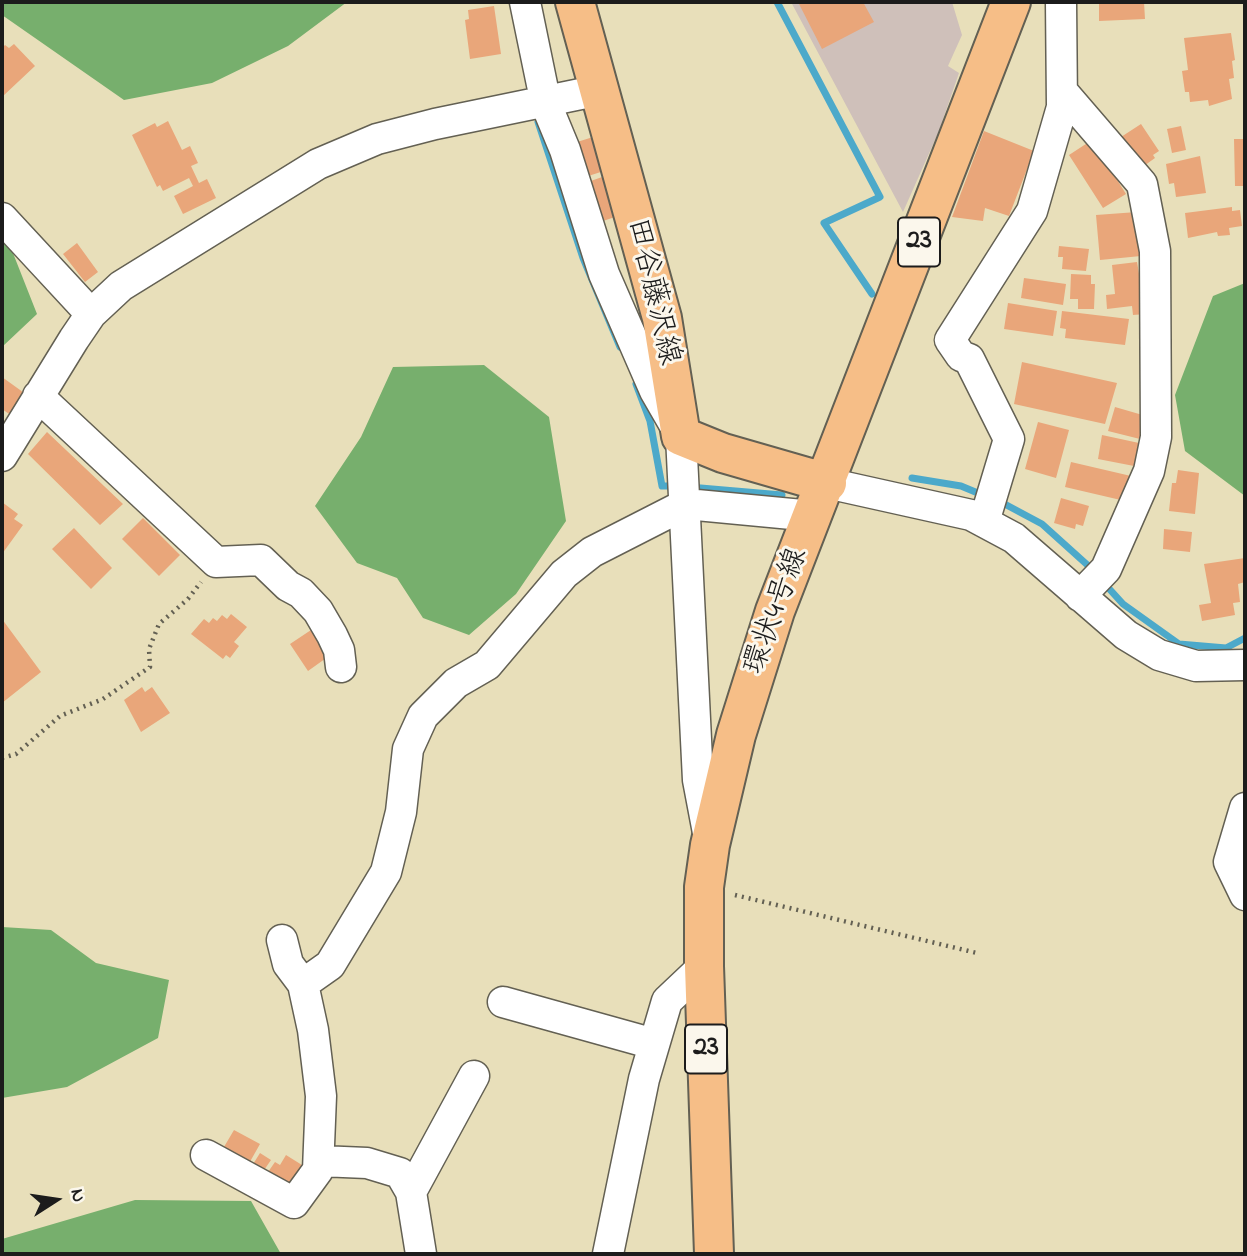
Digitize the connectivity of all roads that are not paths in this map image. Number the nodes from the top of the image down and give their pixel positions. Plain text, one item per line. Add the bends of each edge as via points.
1 (525, 2) edge
2 (575, 2) edge
3 (1011, 2) edge
4 (1061, 2) edge
5 (600, 90) junction
6 (1062, 91) junction
7 (537, 105) junction
8 (2, 218) edge
9 (91, 314) junction
10 (38, 396) junction
11 (681, 436) junction
12 (2, 456) edge
13 (685, 494) junction
14 (820, 500) junction
15 (990, 505) junction
16 (1093, 582) junction
17 (1245, 665) edge
18 (341, 667) dead end
19 (1245, 808) edge
20 (710, 845) junction
21 (1245, 895) edge
22 (282, 940) dead end
23 (704, 966) junction
24 (303, 984) junction
25 (503, 1002) dead end
26 (654, 1044) junction
27 (474, 1076) dead end
28 (206, 1155) dead end
29 (320, 1161) junction
30 (411, 1192) junction
31 (421, 1254) edge
32 (608, 1254) edge
33 (715, 1254) edge

1 - 7 street
2 - 5 main road, 田谷藤沢線
3 - 14 main road, 環状4号線 / 23
4 - 6 street
5 - 7 street
5 - 11 main road, 田谷藤沢線 via 662,318
6 - 15 street via 1062,107 1032,211 950,340 961,356 969,359 1009,439
6 - 16 street via 1142,184 1155,251 1156,437 1149,471
7 - 9 street via 377,139 317,164 121,286
7 - 11 street via 565,150 604,274 655,391
8 - 9 street
9 - 10 street
10 - 12 street
10 - 18 street via 216,562 261,560 301,593 332,635
11 - 13 street
11 - 14 main road
13 - 14 street
13 - 20 street via 698,780
13 - 24 street via 564,573 487,665 456,683 424,716 408,749 401,812 386,872 330,965
14 - 15 street via 921,502 971,515
14 - 20 main road, 環状4号線 / 23 via 771,623 736,735
15 - 16 street via 1013,538
16 - 17 street via 1126,635 1159,655 1196,666
19 - 21 street via 1229,862
20 - 23 main road, 環状4号線 / 23 via 704,887
22 - 24 street via 288,964
23 - 26 street via 667,1001
23 - 33 main road, 環状4号線 / 23
24 - 29 street via 321,1096
25 - 26 street
26 - 32 street
27 - 30 street
28 - 29 street via 294,1203
29 - 30 street via 386,1166 400,1173
30 - 31 street

